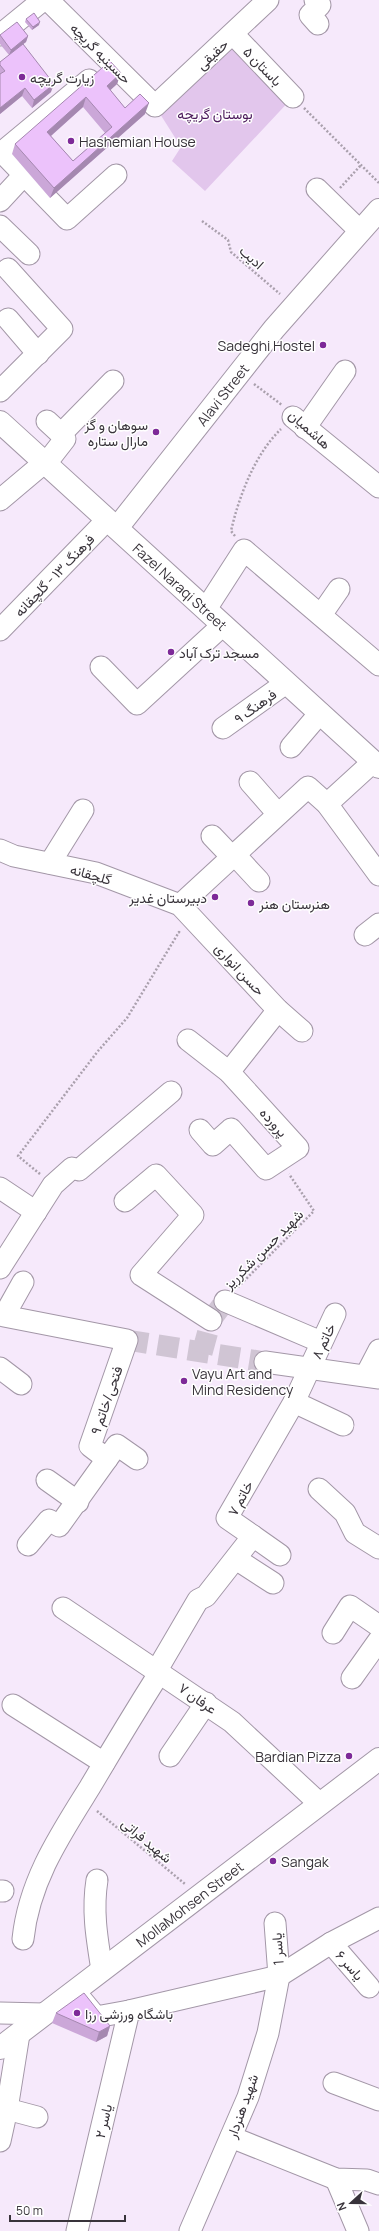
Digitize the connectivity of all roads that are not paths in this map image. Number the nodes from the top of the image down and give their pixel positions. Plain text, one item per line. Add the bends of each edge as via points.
1 (43, 0) edge
2 (48, 0) edge
3 (315, 0) edge
4 (255, 4) edge
5 (318, 24) dead end
6 (233, 34) junction
7 (0, 35) edge
8 (110, 62) junction
9 (293, 97) road end
10 (155, 106) joint
11 (1, 154) edge
12 (24, 175) junction
13 (116, 175) dead end
14 (317, 189) dead end
15 (0, 201) edge
16 (379, 210) edge
17 (0, 226) edge
18 (360, 231) junction
19 (30, 254) dead end
20 (8, 269) dead end
21 (8, 319) dead end
22 (38, 354) junction
23 (345, 371) dead end
24 (113, 380) dead end
25 (0, 391) edge
26 (0, 422) edge
27 (44, 463) junction
28 (379, 487) edge
29 (0, 500) edge
30 (112, 524) junction
31 (339, 589) dead end
32 (206, 609) junction
33 (321, 615) junction
34 (223, 625) junction
35 (0, 630) edge
36 (379, 664) edge
37 (101, 667) dead end
38 (286, 683) junction
39 (320, 713) junction
40 (223, 728) dead end
41 (291, 747) dead end
42 (376, 765) edge
43 (250, 782) dead end
44 (327, 804) junction
45 (83, 810) dead end
46 (278, 814) junction
47 (212, 836) dead end
48 (0, 850) edge
49 (233, 855) junction
50 (50, 863) junction
51 (379, 875) edge
52 (259, 881) dead end
53 (187, 912) junction
54 (278, 1010) junction
55 (302, 1031) dead end
56 (188, 1040) dead end
57 (229, 1072) junction
58 (171, 1092) dead end
59 (200, 1130) dead end
60 (0, 1188) edge
61 (125, 1201) dead end
62 (36, 1212) junction
63 (0, 1268) edge
64 (23, 1282) dead end
65 (225, 1300) road end
66 (335, 1314) dead end
67 (211, 1320) dead end
68 (321, 1342) junction
69 (379, 1350) edge
70 (264, 1362) tunnel mouth
71 (0, 1368) edge
72 (311, 1368) junction
73 (372, 1377) edge
74 (21, 1384) dead end
75 (294, 1402) junction
76 (343, 1425) dead end
77 (107, 1459) junction
78 (137, 1459) dead end
79 (47, 1480) dead end
80 (319, 1489) dead end
81 (78, 1502) junction
82 (253, 1536) junction
83 (28, 1545) dead end
84 (379, 1548) edge
85 (280, 1554) dead end
86 (236, 1559) junction
87 (273, 1583) dead end
88 (63, 1608) dead end
89 (379, 1626) edge
90 (333, 1632) dead end
91 (379, 1640) edge
92 (158, 1671) junction
93 (352, 1678) dead end
94 (206, 1704) junction
95 (13, 1705) dead end
96 (170, 1756) dead end
97 (379, 1758) edge
98 (104, 1763) junction
99 (320, 1804) junction
100 (97, 1880) dead end
101 (379, 1918) edge
102 (275, 1923) dead end
103 (23, 1938) dead end
104 (331, 1943) junction
105 (102, 1970) junction
106 (279, 1976) junction
107 (369, 1987) dead end
108 (75, 1991) junction
109 (129, 2011) junction
110 (0, 2013) edge
111 (44, 2014) junction
112 (19, 2034) junction
113 (0, 2048) edge
114 (334, 2083) dead end
115 (379, 2100) edge
116 (7, 2109) junction
117 (37, 2117) dead end
118 (232, 2137) junction
119 (0, 2141) edge
120 (336, 2179) junction
121 (379, 2184) edge
122 (77, 2231) edge
123 (190, 2231) edge
124 (358, 2231) edge

1 - 7 street
2 - 8 street, حسینیه گریچه
3 - 5 street via 320,5 310,15
4 - 6 street, حقیقی
6 - 9 street, باستان ۵
6 - 10 street, حقیقی
8 - 10 street, حسینیه گریچه
8 - 11 street
11 - 12 street
12 - 13 street via 67,219
12 - 15 street
14 - 18 street
16 - 18 main road, Alavi Street
17 - 19 street
18 - 30 main road, Alavi Street via 294,306 185,444
20 - 22 street via 62,330
21 - 22 street
22 - 25 street
23 - 28 street, هاشمیان via 299,423
24 - 27 street via 54,428 65,439
26 - 27 main road, Fazel Naraqi Street
27 - 29 street
27 - 30 main road, Fazel Naraqi Street
30 - 32 main road, Fazel Naraqi Street
30 - 35 street, فرهنگ ۱۳ - گلچقانه
31 - 33 street
32 - 33 street via 244,550
32 - 34 main road, Fazel Naraqi Street
33 - 36 street
34 - 37 street via 137,704
34 - 38 main road, Fazel Naraqi Street
38 - 39 main road, Fazel Naraqi Street
38 - 40 street, فرهنگ ۹
39 - 41 street
39 - 42 main road, Fazel Naraqi Street
42 - 44 street
43 - 46 street
44 - 46 street via 308,787
44 - 51 street
45 - 50 street
46 - 49 street
47 - 49 street
48 - 50 street, گلچقانه via 14,856
49 - 52 street
49 - 53 street
50 - 53 street, گلچقانه via 96,873
53 - 54 street, حسن انواری
54 - 55 street, حسن انواری
54 - 57 street
56 - 57 street, پرورده
57 - 59 street, پرورده via 298,1148 266,1169 231,1128 213,1145
58 - 62 street via 79,1170 72,1168 53,1185
60 - 62 street
61 - 67 street via 156,1175 193,1215 141,1275
62 - 63 street
64 - 77 street, فتحی/خاتم ۹ via 4,1316 127,1340 90,1446
65 - 68 street
66 - 68 street, خاتم ۸
68 - 72 street, خاتم ۸
69 - 73 street
70 - 72 street
71 - 74 street
72 - 73 street
72 - 75 street, خاتم ۷
75 - 76 street
75 - 82 street, خاتم ۷ via 227,1518
77 - 78 street, فتحی/خاتم ۹ via 117,1445
77 - 81 street
79 - 81 street
80 - 84 street via 345,1513 355,1533
81 - 83 street via 59,1526 49,1520
82 - 85 street
82 - 86 street
86 - 87 street
86 - 92 street via 206,1596 198,1600
88 - 92 street, عرفان ۷
89 - 90 street via 350,1606
91 - 93 street
92 - 94 street, عرفان ۷
92 - 98 street
94 - 96 street
94 - 99 street, عرفان ۷ via 254,1741
95 - 98 street
97 - 99 main road, MollaMohsen Street
98 - 103 street via 39,1875 25,1917
99 - 105 main road, MollaMohsen Street
100 - 105 street via 94,1900 95,1928
101 - 104 street
102 - 106 street, یاسر 1
104 - 106 street
104 - 107 street, یاسر ۶
105 - 108 main road, MollaMohsen Street
106 - 109 street
106 - 118 street, شهید هنردار via 268,2032 248,2097
108 - 109 street via 96,2016
108 - 111 main road, MollaMohsen Street
109 - 122 street, یاسر ۲
110 - 111 street
111 - 112 main road, MollaMohsen Street
112 - 113 main road, MollaMohsen Street
112 - 116 street
114 - 115 street
116 - 117 street
116 - 119 street
118 - 120 street
118 - 123 street, شهید هنردار
120 - 121 street via 367,2180
120 - 124 street

